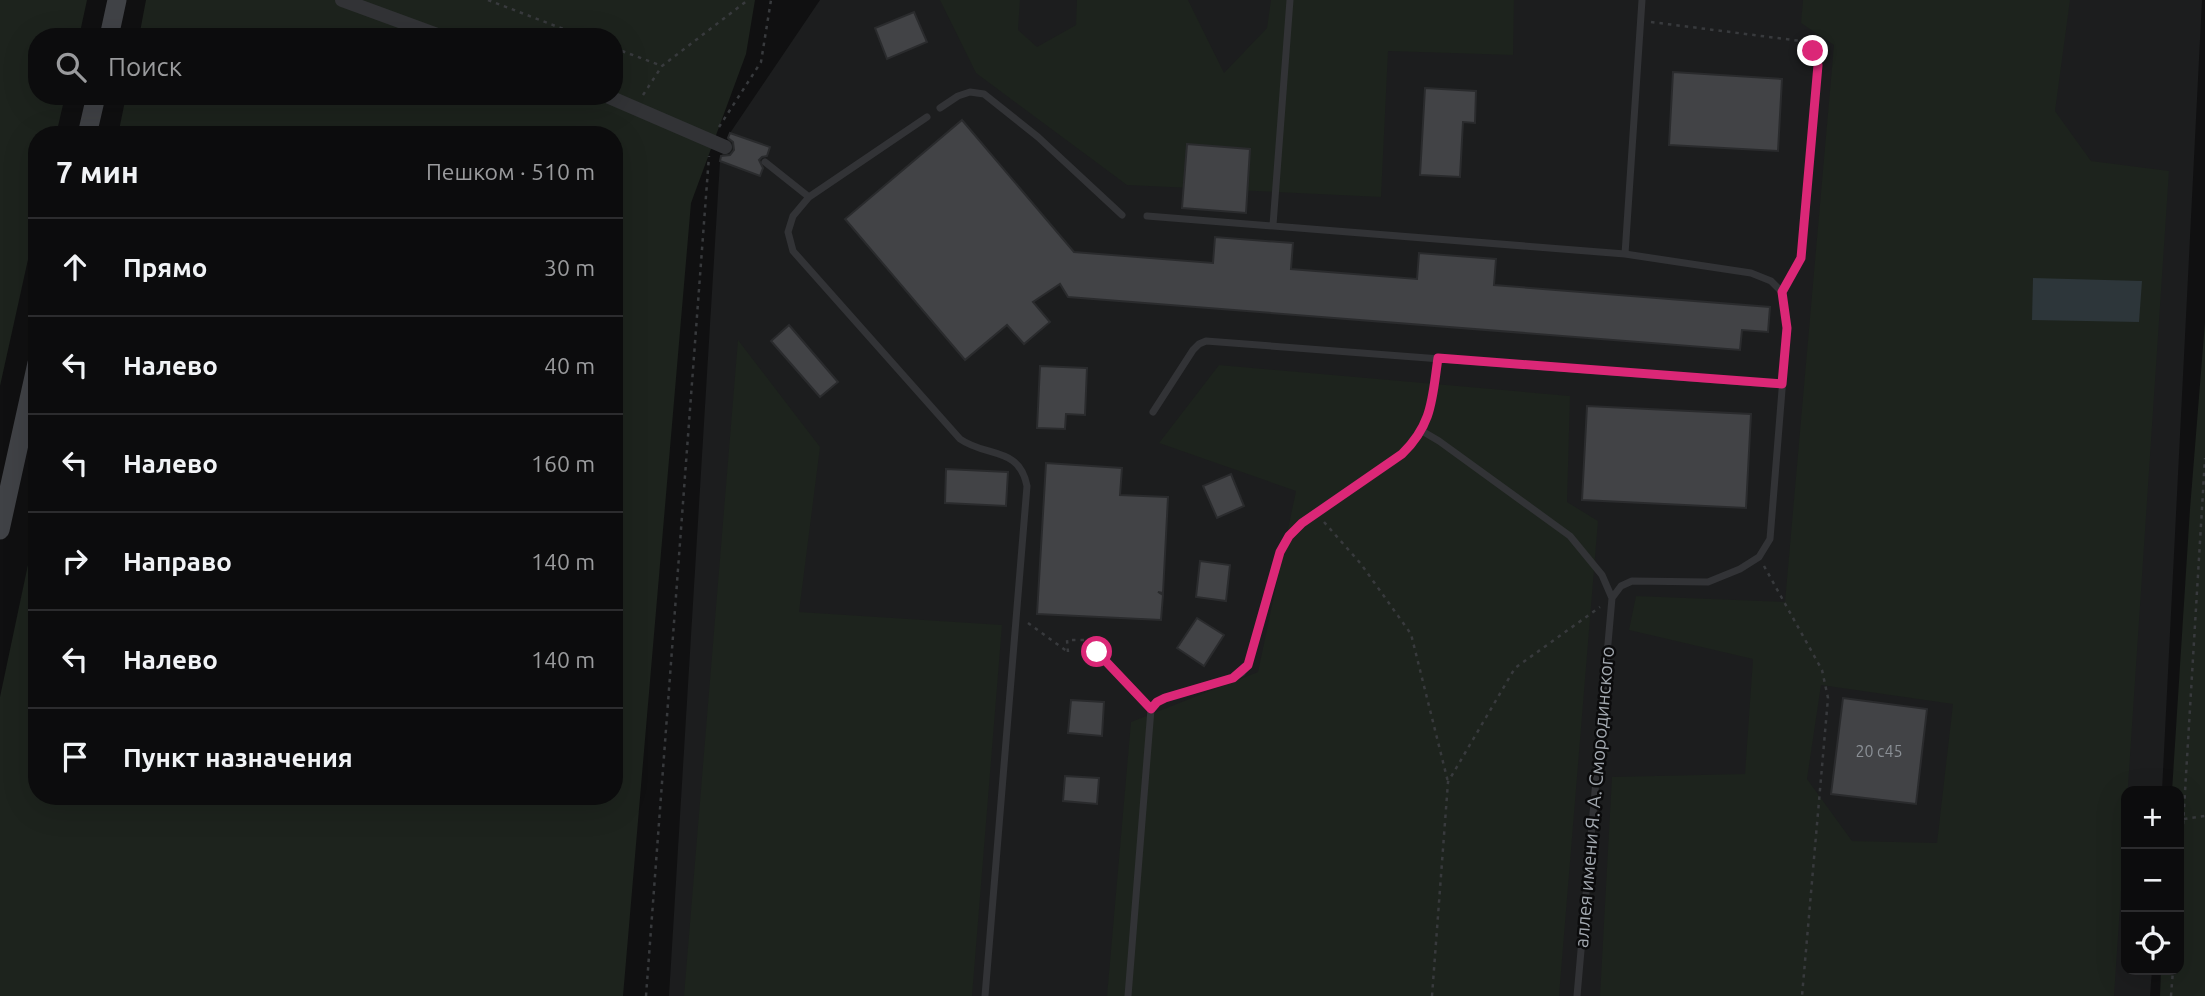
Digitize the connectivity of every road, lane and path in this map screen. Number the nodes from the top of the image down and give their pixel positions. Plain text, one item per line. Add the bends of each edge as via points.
1 (117, 0) edge
2 (342, 0) edge
3 (488, 0) edge
4 (748, 0) edge
5 (771, 0) edge
6 (1290, 0) edge
7 (1642, 0) edge
8 (1641, 21) junction
9 (111, 28) edge
10 (418, 28) edge
11 (561, 28) edge
12 (623, 51) edge
13 (662, 66) junction
14 (623, 103) edge
15 (94, 105) edge
16 (634, 108) junction
17 (940, 108) dead end
18 (927, 117) dead end
19 (89, 126) edge
20 (710, 141) junction
21 (725, 147) dead end
22 (765, 162) dead end
23 (809, 197) junction
24 (1122, 215) dead end
25 (1147, 216) dead end
26 (1273, 225) junction
27 (1625, 254) junction
28 (1782, 292) junction
29 (1438, 358) junction
30 (1782, 384) junction
31 (28, 404) edge
32 (1153, 412) dead end
33 (1422, 430) junction
34 (2205, 458) edge
35 (1316, 513) junction
36 (0, 530) edge
37 (1759, 556) junction
38 (1612, 598) junction
39 (1015, 614) junction
40 (1151, 709) junction
41 (1448, 782) junction
42 (2205, 816) edge
43 (2184, 818) joint
44 (2173, 975) edge
45 (646, 996) edge
46 (985, 996) edge
47 (1128, 996) edge
48 (1432, 996) edge
49 (1577, 996) edge
50 (1802, 996) edge
51 (2171, 996) edge

1 - 9 main road
2 - 10 street
3 - 11 path
4 - 13 path
5 - 20 path via 761,62
6 - 26 lane
7 - 8 lane
8 - 27 lane
8 - 28 path via 1801,41 1813,51 1818,65 1801,258
12 - 13 path
13 - 16 path
14 - 16 street
15 - 19 main road
16 - 20 street
17 - 24 lane via 970,92 984,94
18 - 23 lane
20 - 21 street
20 - 45 path
22 - 23 lane
23 - 39 lane via 793,216 788,232 793,251 960,439 1016,462 1024,471 1027,486
25 - 26 lane
26 - 27 lane
27 - 28 lane via 1751,272
28 - 30 lane via 1787,328
29 - 30 lane
29 - 32 lane via 1206,341 1193,350
29 - 33 lane via 1430,411
30 - 37 lane via 1770,539
31 - 36 main road
33 - 35 lane via 1402,454
33 - 38 lane via 1570,536 1602,575
34 - 43 path
35 - 40 lane via 1289,536 1280,552 1248,665 1233,678 1165,698
35 - 41 path via 1362,564 1411,634
37 - 38 lane via 1708,582 1632,580 1620,586
37 - 50 path via 1822,670 1828,698
38 - 41 path via 1515,668
38 - 49 lane, аллея имени Я. А. Смородинского
39 - 40 path via 1068,652 1068,640 1097,640 1097,652
39 - 46 lane
40 - 47 lane
41 - 48 path
42 - 43 path
44 - 51 path

